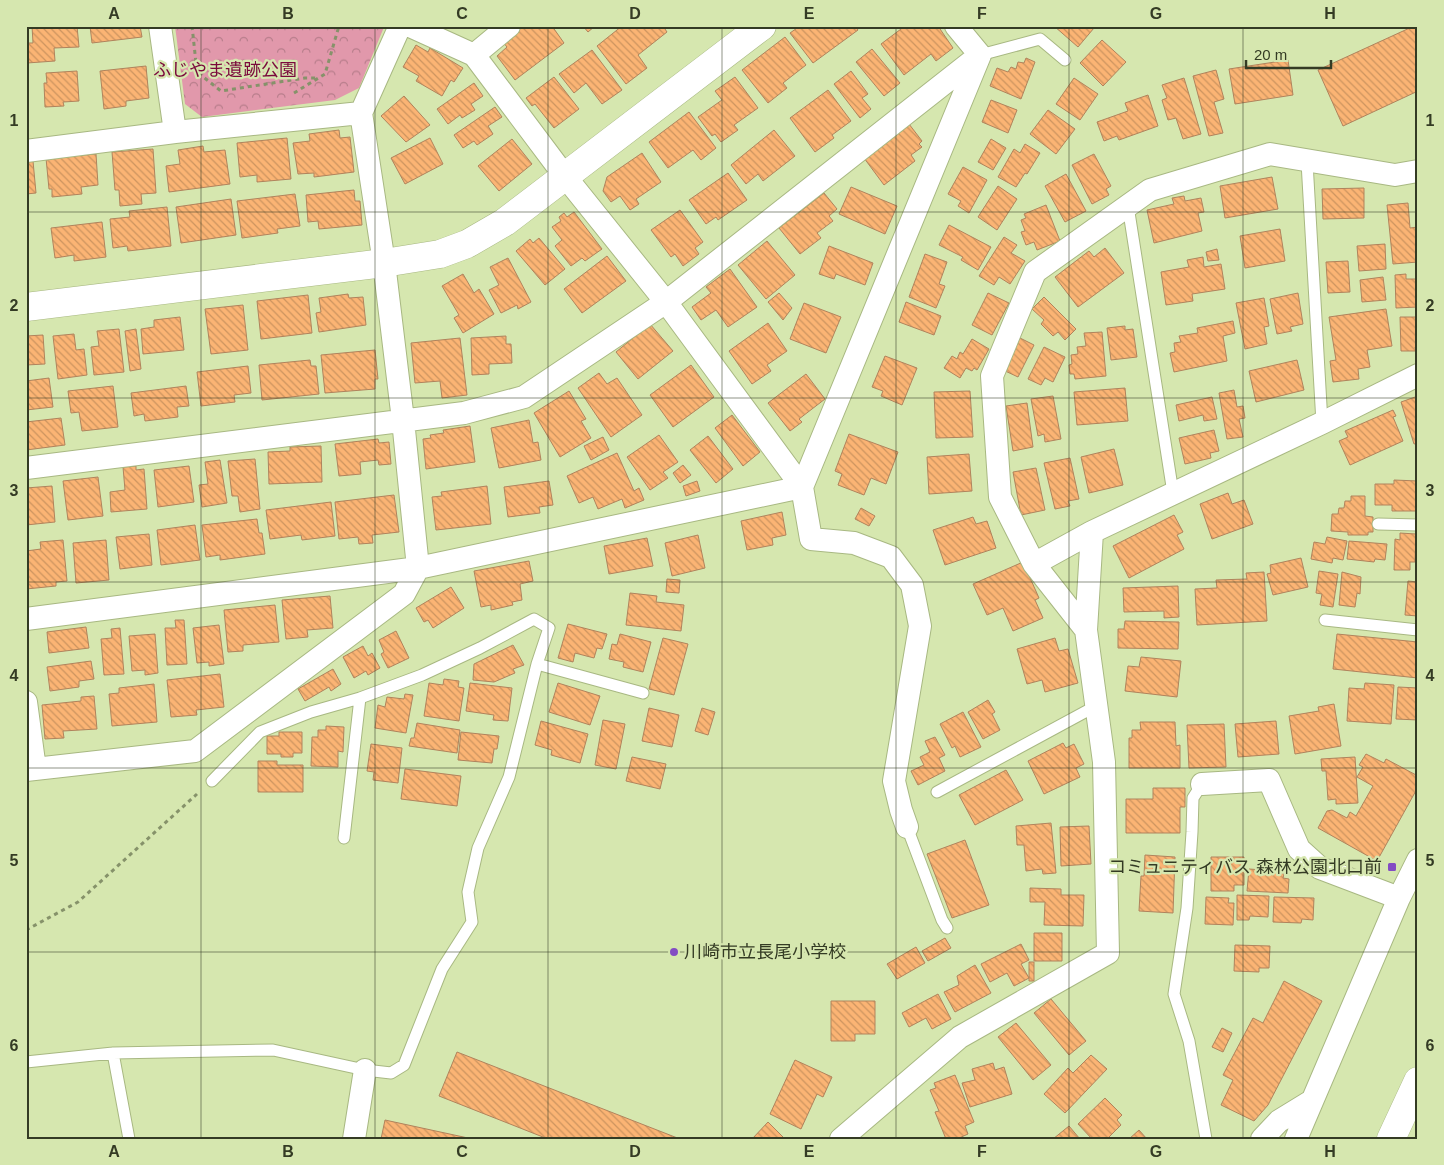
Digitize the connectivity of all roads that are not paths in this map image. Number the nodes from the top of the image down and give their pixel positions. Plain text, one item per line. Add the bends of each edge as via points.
1 (160, 26) edge
2 (400, 26) edge
3 (410, 26) edge
4 (509, 26) edge
5 (762, 26) edge
6 (956, 26) edge
7 (474, 55) junction
8 (980, 55) junction
9 (1065, 60) dead end
10 (361, 113) junction
11 (175, 132) junction
12 (26, 151) edge
13 (1307, 162) junction
14 (1418, 171) edge
15 (564, 175) junction
16 (1128, 206) junction
17 (384, 263) junction
18 (666, 302) junction
19 (26, 307) edge
20 (1418, 374) edge
21 (403, 420) junction
22 (1322, 423) junction
23 (26, 468) edge
24 (802, 487) junction
25 (1173, 493) junction
26 (1378, 524) dead end
27 (1418, 525) edge
28 (1092, 532) junction
29 (1034, 564) junction
30 (418, 568) junction
31 (26, 619) edge
32 (1325, 620) dead end
33 (1086, 630) junction
34 (1418, 630) edge
35 (537, 664) junction
36 (643, 693) dead end
37 (360, 698) junction
38 (26, 702) edge
39 (1096, 706) junction
40 (31, 769) edge
41 (212, 781) road end
42 (1202, 784) joint
43 (937, 792) dead end
44 (907, 826) joint
45 (344, 838) dead end
46 (1418, 860) edge
47 (1408, 889) edge
48 (947, 928) dead end
49 (113, 1053) junction
50 (26, 1062) edge
51 (364, 1070) junction
52 (1418, 1081) edge
53 (1310, 1102) junction
54 (129, 1139) edge
55 (354, 1139) edge
56 (841, 1139) edge
57 (1206, 1139) edge
58 (1262, 1139) edge
59 (1296, 1139) edge
60 (1391, 1139) edge

1 - 11 street
2 - 10 street
3 - 7 street
4 - 7 street
5 - 15 main road
6 - 8 street
7 - 15 street
8 - 9 lane via 1040,38
8 - 18 street
8 - 24 street
10 - 11 street
10 - 17 street
11 - 12 street
13 - 14 street via 1395,175
13 - 16 street via 1270,154 1150,190
13 - 22 lane
15 - 17 main road via 505,222 467,244 440,254
15 - 18 street
16 - 25 lane
16 - 29 street via 1034,272 992,376 1000,497
17 - 19 main road
17 - 21 street
18 - 21 street via 524,396 464,412
18 - 24 street
20 - 22 street
21 - 23 street
21 - 30 street
22 - 25 street
24 - 30 street
24 - 44 street via 811,539 854,543 891,557 912,585 920,626 894,781
25 - 28 street
26 - 27 lane
28 - 29 street
28 - 33 street
29 - 33 street
30 - 31 street
30 - 40 street via 404,594 195,751
32 - 34 lane
33 - 39 street
35 - 36 lane
35 - 37 lane via 549,628 534,619 422,676
35 - 51 lane via 509,777 478,848 468,892 472,922 442,969 404,1065 391,1073
37 - 41 lane via 311,712 260,732
37 - 45 lane
38 - 40 street
39 - 43 lane
39 - 56 street via 1104,762 1108,953 960,1037
42 - 47 street via 1269,780 1299,849 1320,868
42 - 57 lane via 1193,798 1188,908 1174,994 1189,1040
44 - 48 lane
46 - 47 street
47 - 53 street
49 - 50 lane
49 - 51 lane via 274,1050
49 - 54 lane
51 - 55 street
52 - 60 main road
53 - 58 street via 1279,1120
53 - 59 street

